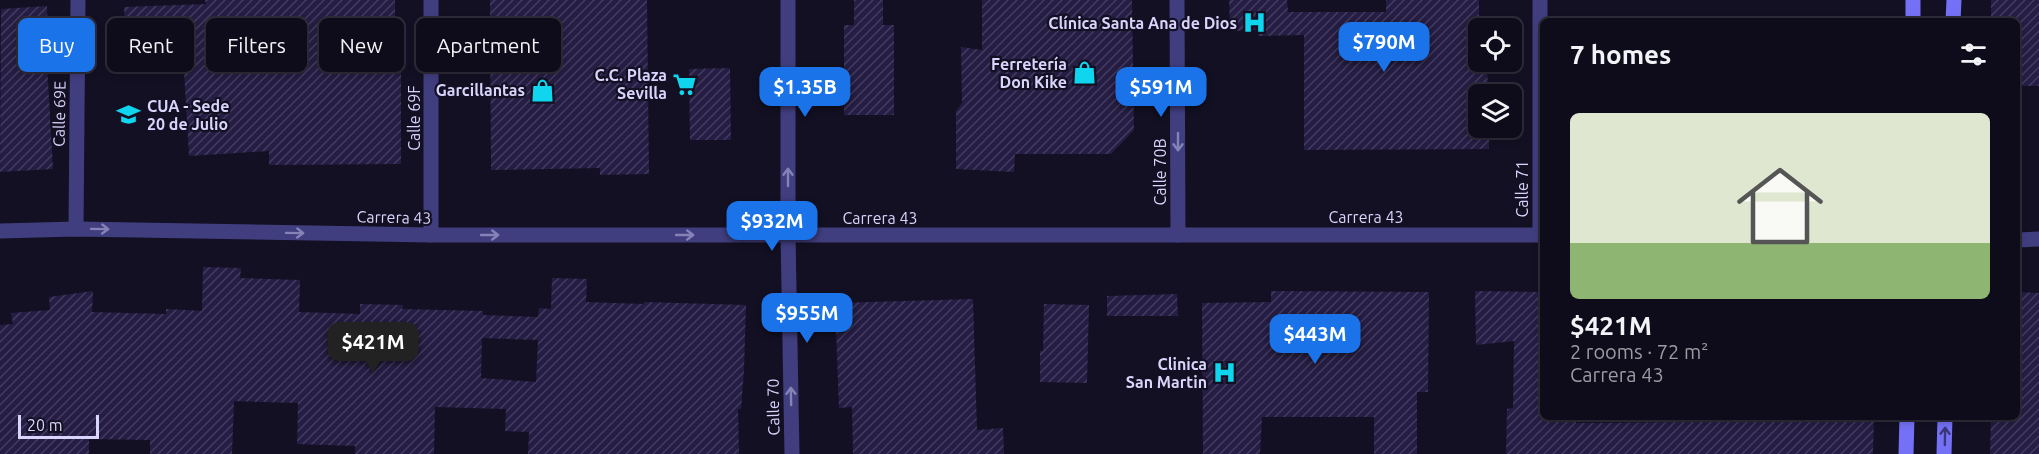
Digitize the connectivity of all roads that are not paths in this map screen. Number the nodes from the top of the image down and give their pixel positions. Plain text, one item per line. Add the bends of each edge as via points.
1 (78, 0) edge
2 (431, 0) edge
3 (789, 0) edge
4 (1177, 0) edge
5 (1540, 0) edge
6 (1913, 0) edge
7 (1954, 0) edge
8 (1540, 18) edge
9 (1913, 18) edge
10 (1953, 18) edge
11 (76, 229) junction
12 (0, 231) edge
13 (431, 235) junction
14 (788, 235) junction
15 (1179, 235) junction
16 (1540, 235) edge
17 (2039, 239) edge
18 (2020, 240) edge
19 (1907, 420) edge
20 (1945, 420) edge
21 (792, 454) edge
22 (1906, 454) edge
23 (1944, 454) edge

1 - 11 street, Calle 69E
2 - 13 street, Calle 69F
14 -> 3 street, Calle 70
4 -> 15 street, Calle 70B
5 - 8 street, Calle 71
6 - 9 main road
7 - 10 main road
11 - 12 street, Carrera 43
11 -> 13 street, Carrera 43
13 -> 14 street, Carrera 43
14 - 15 street, Carrera 43
21 -> 14 street, Calle 70
15 - 16 street, Carrera 43
17 - 18 street
19 - 22 main road
23 -> 20 main road

